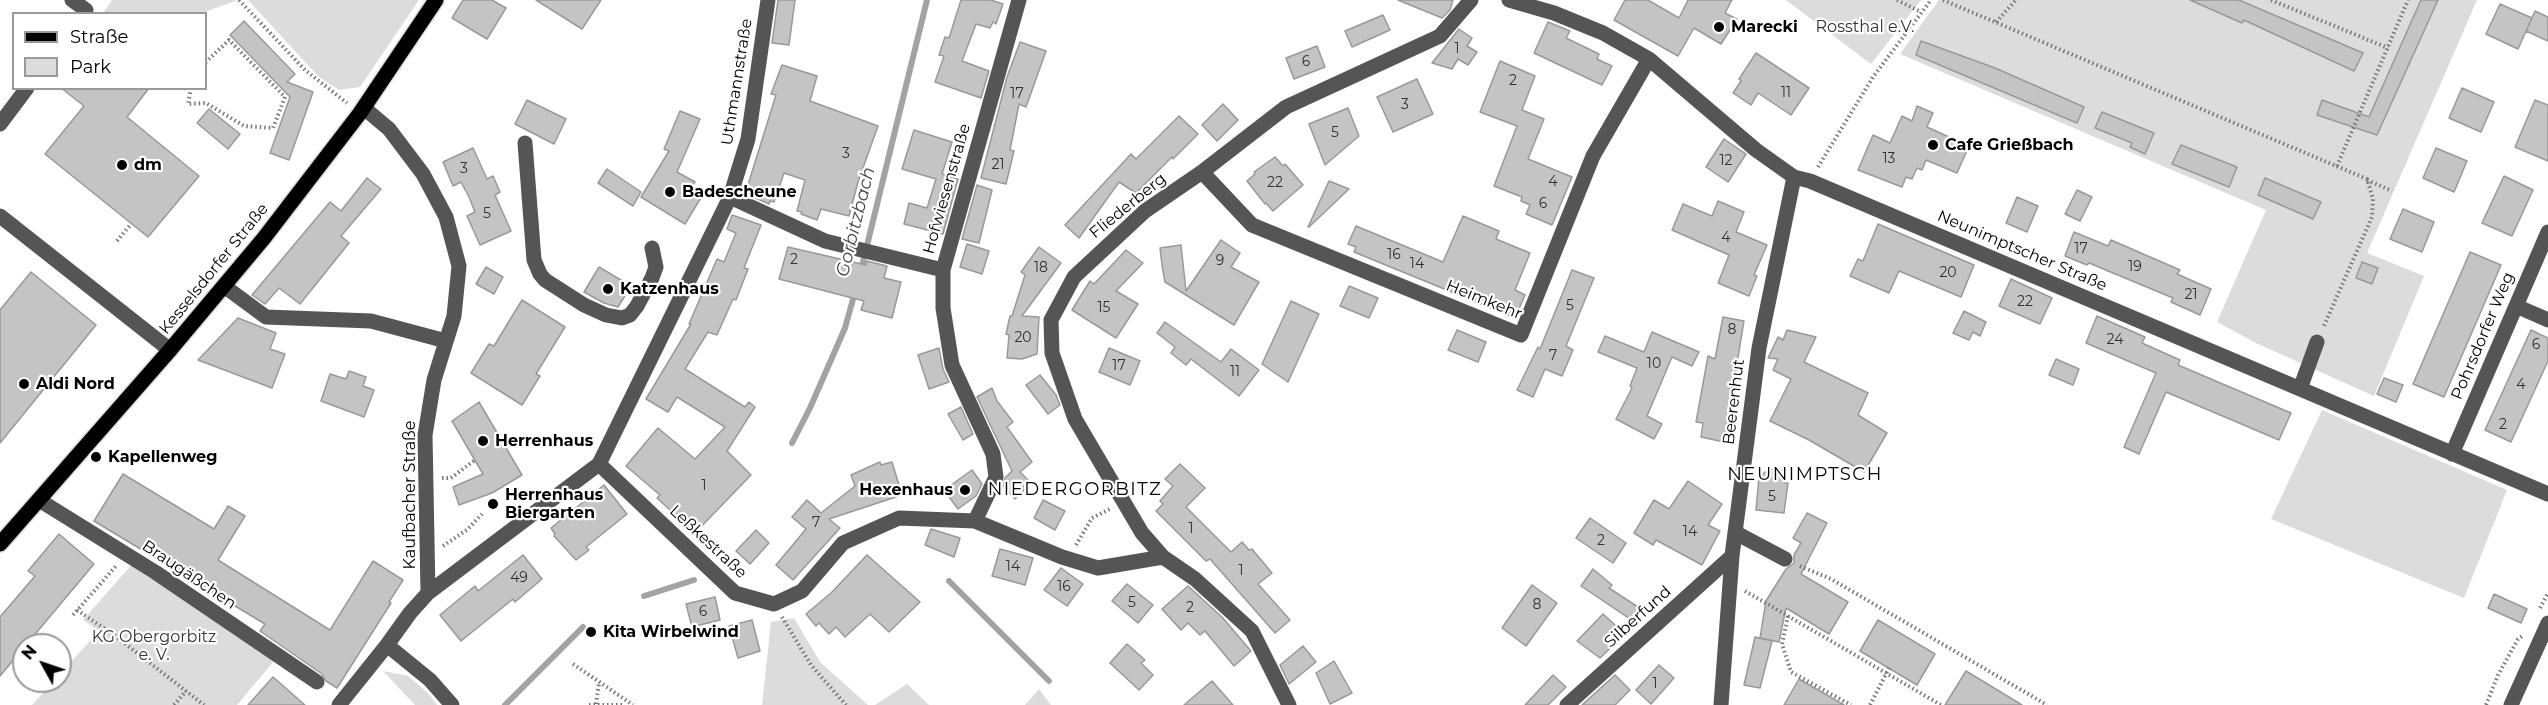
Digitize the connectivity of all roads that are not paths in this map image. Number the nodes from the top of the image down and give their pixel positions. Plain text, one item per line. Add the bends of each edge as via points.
1 (72, 0) edge
2 (436, 0) edge
3 (768, 0) edge
4 (1019, 0) edge
5 (1471, 0) edge
6 (1509, 0) edge
7 (88, 8) edge
8 (1649, 59) junction
9 (26, 90) edge
10 (362, 110) junction
11 (0, 124) edge
12 (525, 143) dead end
13 (1202, 172) junction
14 (1794, 177) junction
15 (730, 197) junction
16 (0, 216) edge
17 (2548, 232) edge
18 (652, 248) dead end
19 (943, 270) junction
20 (224, 286) junction
21 (2516, 306) junction
22 (2548, 320) edge
23 (446, 340) junction
24 (2317, 342) road end
25 (170, 350) junction
26 (2300, 389) junction
27 (2452, 453) junction
28 (599, 464) junction
29 (2548, 494) edge
30 (39, 500) junction
31 (975, 521) junction
32 (1736, 533) junction
33 (0, 544) edge
34 (1732, 556) junction
35 (1163, 557) junction
36 (1785, 559) road end
37 (428, 593) junction
38 (2548, 623) edge
39 (387, 645) junction
40 (317, 682) dead end
41 (339, 705) edge
42 (452, 705) edge
43 (1289, 705) edge
44 (1568, 705) edge
45 (1721, 705) edge
46 (2511, 705) edge

1 - 7 street
2 - 10 main road, Kesselsdorfer Straße
3 - 15 street, Uthmannstraße via 748,139
4 - 19 street, Hofwiesenstraße
5 - 13 street, Fliederberg via 1440,36 1286,107
6 - 8 street, Neunimptscher Straße via 1603,33
8 - 13 street, Heimkehr via 1593,156 1521,335 1252,225
8 - 14 street, Neunimptscher Straße via 1756,150
9 - 11 street
10 - 20 main road, Kesselsdorfer Straße
10 - 23 street, Kaufbacher Straße via 389,129 423,174 446,217 459,266 454,316
12 - 18 street via 534,260 545,279 584,305 622,318 637,306 652,278 656,267
13 - 35 street, Fliederberg via 1145,211 1103,247 1074,277 1051,320 1052,353 1075,419 1142,533
14 - 26 street, Neunimptscher Straße
14 - 32 street, Beerenhut via 1759,348
15 - 19 street via 825,241
15 - 28 street, Uthmannstraße
16 - 25 street
17 - 21 street, Pohrsdorfer Weg
19 - 31 street, Hofwiesenstraße via 943,308 952,365 993,454 996,477
20 - 23 street via 266,317 371,321
20 - 25 main road, Kesselsdorfer Straße
21 - 22 street
21 - 27 street, Pohrsdorfer Weg
23 - 37 street, Kaufbacher Straße via 434,380 425,435
24 - 26 street
25 - 30 main road, Kesselsdorfer Straße
26 - 27 street, Neunimptscher Straße
27 - 29 street, Neunimptscher Straße
28 - 31 street, Leßkestraße via 735,593 774,604 802,591 843,543 899,518
28 - 37 street, Uthmannstraße
30 - 33 main road, Kesselsdorfer Straße
30 - 40 street, Braugäßchen
31 - 35 street via 1098,568
32 - 34 street, Beerenhut
32 - 36 street
34 - 44 street, Silberfund
34 - 45 street, Beerenhut
35 - 43 street, Fliederberg via 1195,579 1252,631
37 - 39 street, Uthmannstraße
38 - 46 street
39 - 41 street, Uthmannstraße
39 - 42 street via 430,680

